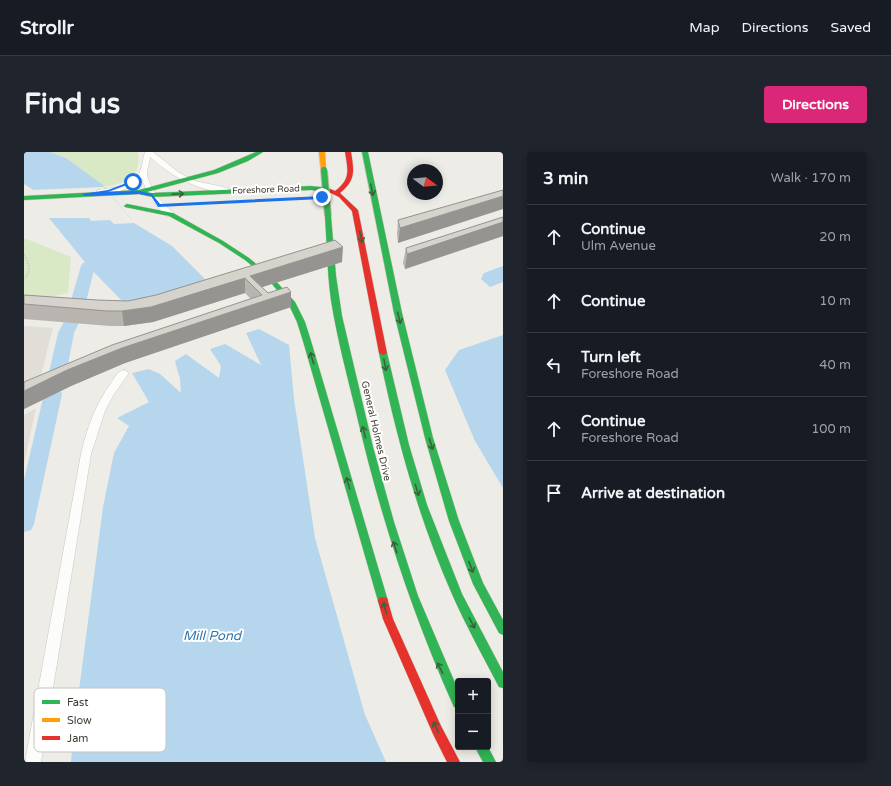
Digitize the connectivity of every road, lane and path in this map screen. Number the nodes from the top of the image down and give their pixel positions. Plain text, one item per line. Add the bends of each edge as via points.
1 (148, 152) edge
2 (260, 152) edge
3 (322, 152) edge
4 (348, 152) edge
5 (365, 152) edge
6 (144, 171) junction
7 (187, 181) junction
8 (245, 191) junction
9 (112, 192) junction
10 (151, 192) junction
11 (337, 194) junction
12 (24, 198) edge
13 (316, 198) dead end
14 (158, 206) junction
15 (171, 210) junction
16 (24, 254) edge
17 (24, 279) edge
18 (124, 373) dead end
19 (503, 630) edge
20 (503, 683) edge
21 (46, 688) edge
22 (455, 697) edge
23 (484, 750) edge
24 (35, 752) edge
25 (33, 762) edge
26 (454, 762) edge
27 (490, 762) edge

1 - 6 lane
1 - 7 lane
2 - 7 main road via 234,165
22 -> 3 main road, General Holmes Drive, bridge via 437,662 414,602 376,484 334,295
4 - 11 main road via 351,181
5 -> 19 main road via 398,313 429,438 454,521 478,584
6 - 9 lane via 133,182
6 - 10 lane
7 - 8 lane via 216,189
7 - 10 main road
10 -> 8 main road, Foreshore Road
8 - 11 main road, Foreshore Road via 311,188
9 - 10 main road
9 - 12 main road
10 - 14 lane
11 - 13 main road
11 -> 20 main road via 345,198 355,210 389,384 412,476 457,595
14 - 15 main road
14 - 15 main road via 118,206
26 -> 15 main road via 437,730 388,618 301,322 292,304 264,273
16 - 17 path via 30,269
18 - 21 lane via 113,386 94,421 86,454
23 - 27 main road
24 - 25 lane

